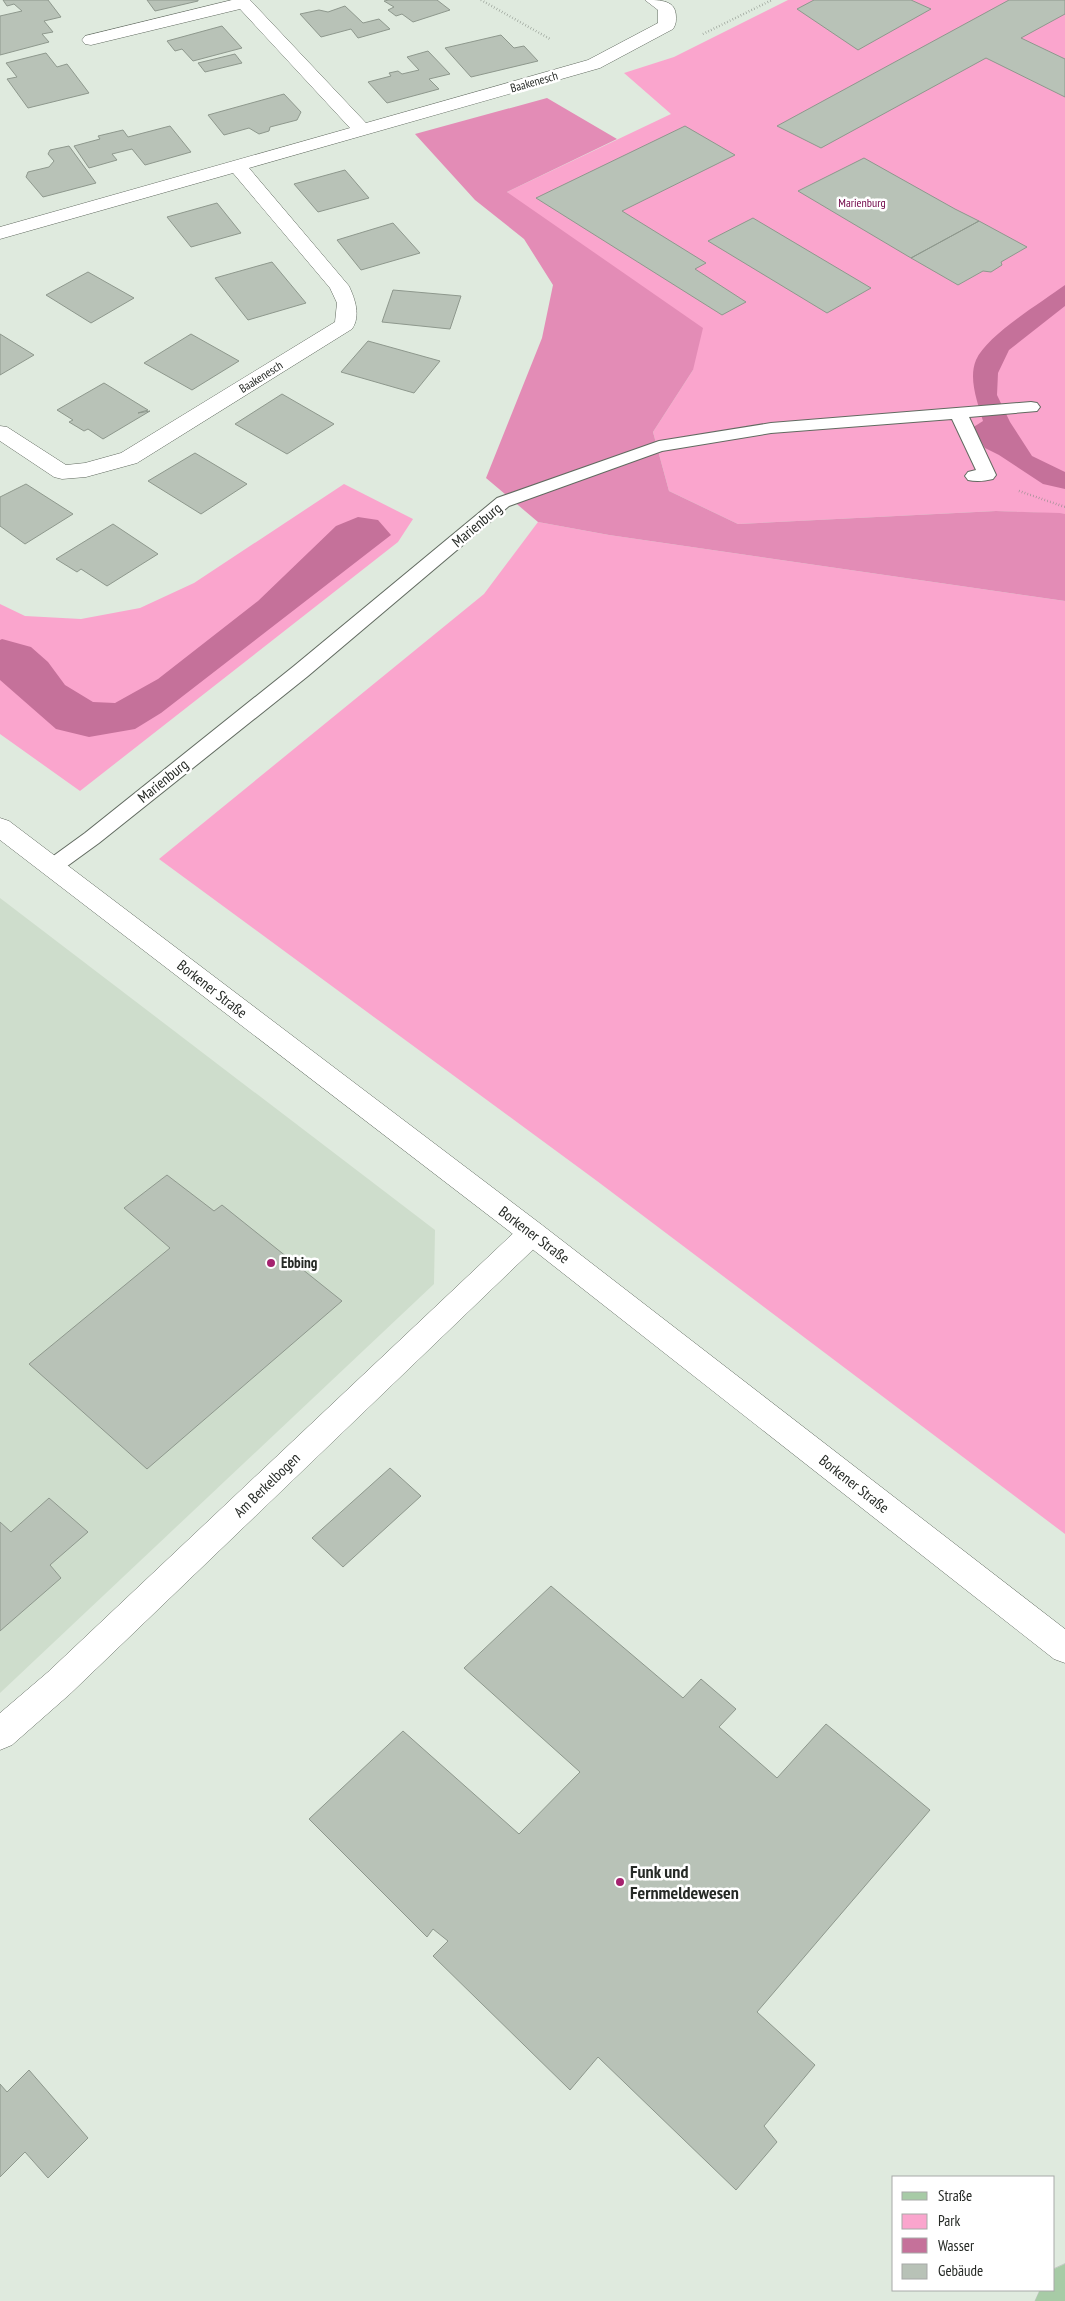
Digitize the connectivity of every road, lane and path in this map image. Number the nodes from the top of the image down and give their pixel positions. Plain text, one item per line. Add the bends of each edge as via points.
1 (481, 0) edge
2 (654, 0) edge
3 (243, 1) edge
4 (91, 40) dead end
5 (594, 64) junction
6 (363, 131) junction
7 (236, 166) junction
8 (0, 233) edge
9 (1031, 407) dead end
10 (958, 413) junction
11 (0, 432) edge
12 (980, 475) joint
13 (1065, 507) edge
14 (0, 827) edge
15 (52, 867) junction
16 (532, 1233) junction
17 (1065, 1648) edge
18 (0, 1734) edge
19 (1065, 2283) edge
20 (1054, 2301) edge

1 - 5 path
2 - 5 street, Baakenesch via 667,8 667,25
3 - 4 street
3 - 6 street
5 - 6 street, Baakenesch
6 - 7 street, Baakenesch
7 - 8 street, Baakenesch
7 - 11 street, Baakenesch via 339,286 347,303 345,325 129,458 86,470 62,472
9 - 10 lane, Marienburg
10 - 12 lane
10 - 15 lane, Marienburg via 771,428 659,446 503,502 301,671
12 - 13 path via 1026,495
14 - 15 street, Borkener Straße
15 - 16 street, Borkener Straße
16 - 17 street, Borkener Straße
16 - 18 street, Am Berkelbogen via 59,1683
19 - 20 main road

